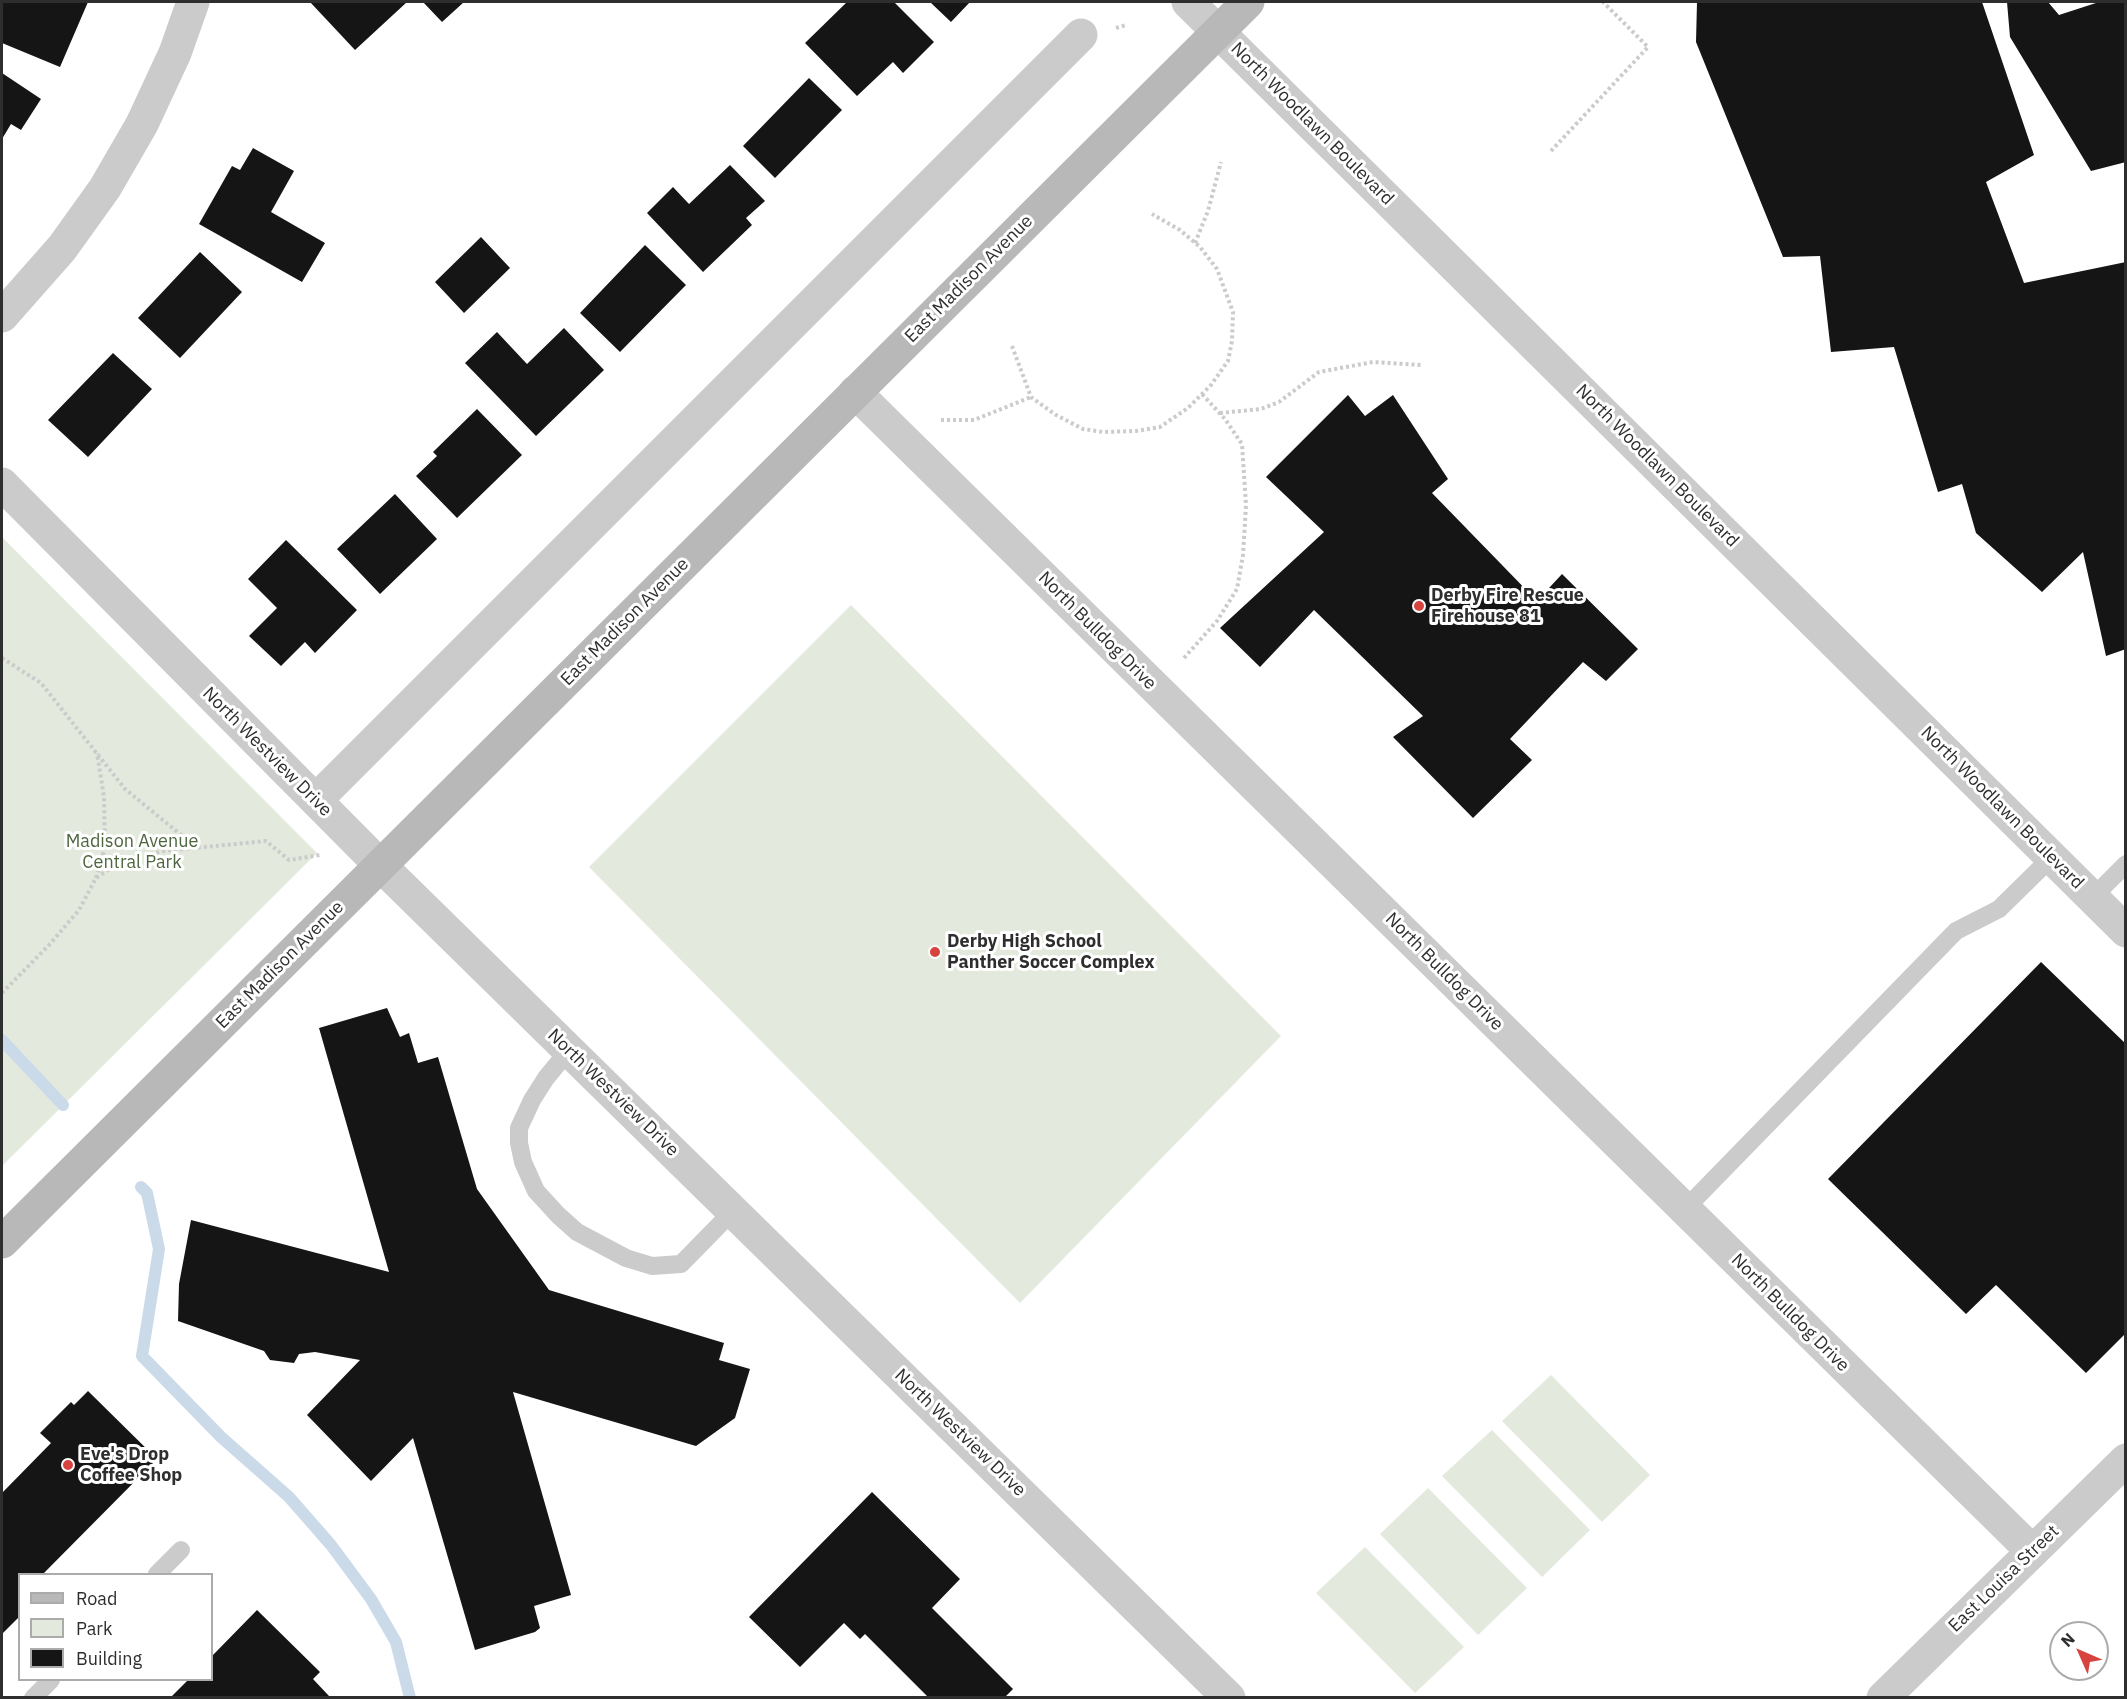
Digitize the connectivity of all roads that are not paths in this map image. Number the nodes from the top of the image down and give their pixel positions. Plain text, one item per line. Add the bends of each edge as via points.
1 (194, 2) edge
2 (1188, 2) edge
3 (1248, 2) edge
4 (1218, 31) junction
5 (1081, 35) dead end
6 (2, 316) edge
7 (855, 392) junction
8 (2, 484) edge
9 (316, 800) junction
10 (2052, 857) junction
11 (2126, 864) edge
12 (380, 865) junction
13 (2092, 898) junction
14 (2126, 931) edge
15 (568, 1050) junction
16 (1685, 1209) junction
17 (733, 1211) junction
18 (2, 1242) edge
19 (2126, 1460) edge
20 (181, 1550) dead end
21 (2032, 1551) junction
22 (159, 1573) edge
23 (50, 1681) edge
24 (1216, 1693) edge
25 (33, 1698) edge
26 (1883, 1698) edge

1 - 6 street via 142,124 105,188 62,248
2 - 4 street, North Woodlawn Boulevard
3 - 4 main road, East Madison Avenue
4 - 7 main road, East Madison Avenue
4 - 10 street, North Woodlawn Boulevard
5 - 9 street
7 - 12 main road, East Madison Avenue
7 - 16 street, North Bulldog Drive
8 - 9 street, North Westview Drive
9 - 12 street, North Westview Drive
10 - 13 street, North Woodlawn Boulevard
10 - 16 lane via 1999,909 1956,931
11 - 13 lane
12 - 15 street, North Westview Drive
12 - 18 main road, East Madison Avenue
13 - 14 street, North Woodlawn Boulevard
15 - 17 street, North Westview Drive
15 - 17 lane via 532,1100 519,1128 523,1162 536,1191 558,1215 577,1232 626,1258 652,1266 681,1264
16 - 21 street, North Bulldog Drive
17 - 24 street, North Westview Drive
19 - 21 street, East Louisa Street
20 - 22 lane
21 - 26 street, East Louisa Street
23 - 25 lane

